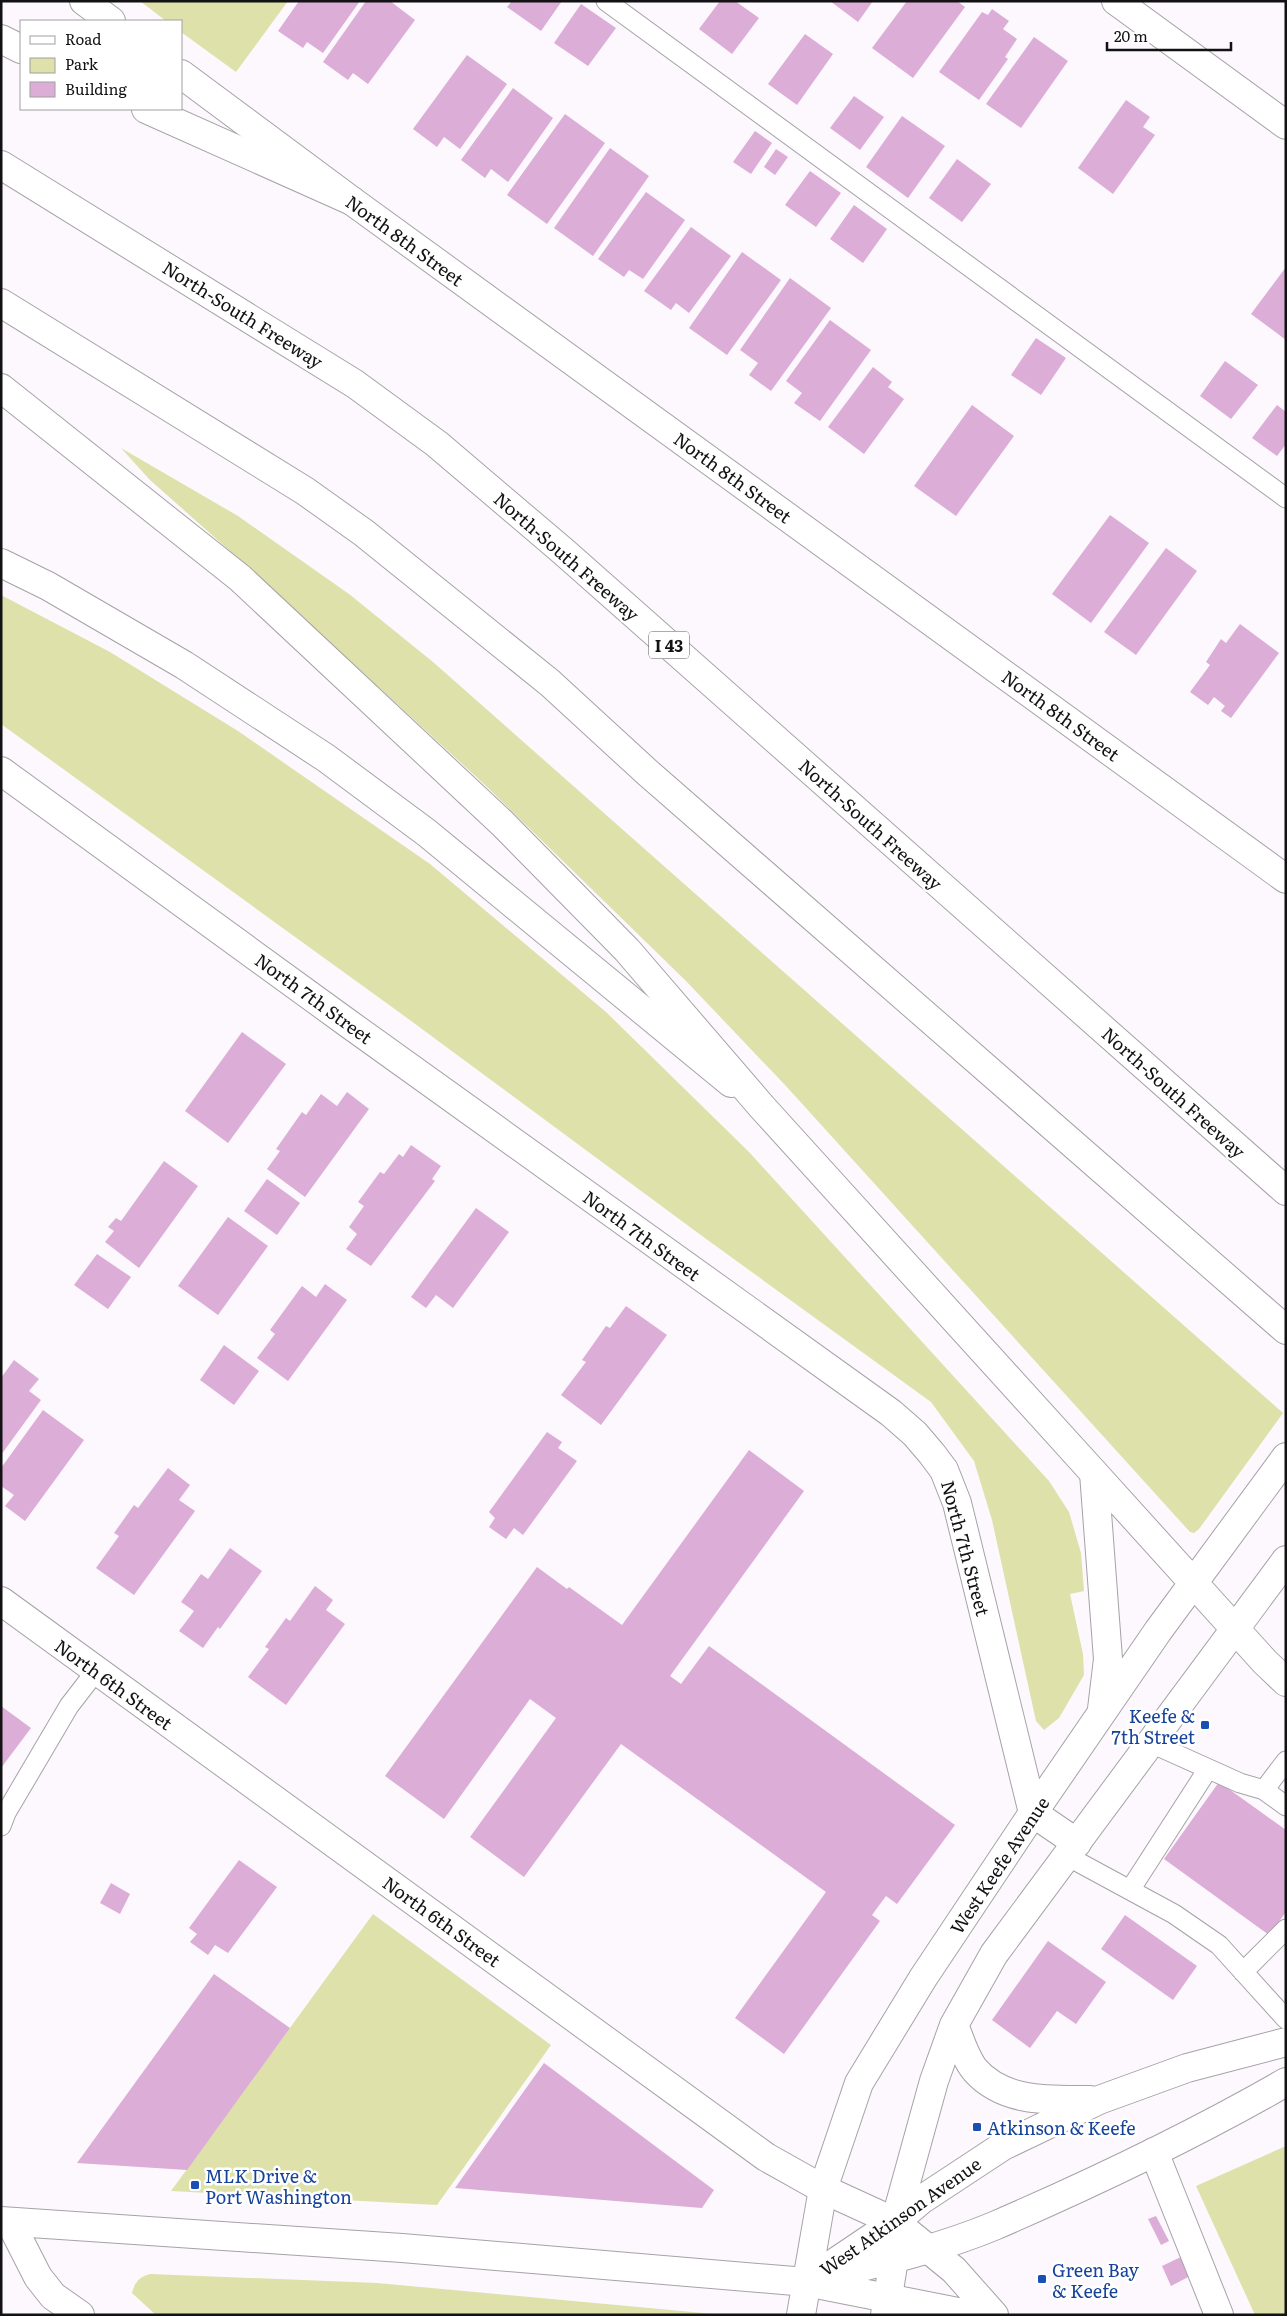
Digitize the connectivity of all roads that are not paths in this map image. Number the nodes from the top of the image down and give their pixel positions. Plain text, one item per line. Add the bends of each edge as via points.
1 (84, 1) edge
2 (606, 1) edge
3 (1116, 1) edge
4 (109, 20) edge
5 (1, 39) edge
6 (20, 48) edge
7 (182, 75) edge
8 (148, 110) edge
9 (1286, 125) edge
10 (1, 164) edge
11 (352, 201) junction
12 (1, 303) edge
13 (1, 388) edge
14 (1286, 498) edge
15 (1, 563) edge
16 (1, 771) edge
17 (1286, 878) edge
18 (762, 1107) junction
19 (1286, 1191) edge
20 (1286, 1330) edge
21 (1286, 1457) edge
22 (1094, 1473) junction
23 (1286, 1560) edge
24 (1193, 1582) junction
25 (1, 1601) edge
26 (1236, 1628) junction
27 (96, 1671) junction
28 (1286, 1682) edge
29 (1102, 1713) junction
30 (1151, 1743) junction
31 (1286, 1761) edge
32 (1208, 1769) junction
33 (1264, 1790) junction
34 (1286, 1806) edge
35 (1033, 1813) junction
36 (1, 1826) edge
37 (1072, 1850) junction
38 (1130, 1890) junction
39 (1286, 1929) edge
40 (1244, 1972) junction
41 (1286, 2019) edge
42 (954, 2025) junction
43 (1286, 2042) edge
44 (1286, 2082) edge
45 (1099, 2100) junction
46 (1154, 2152) junction
47 (823, 2189) junction
48 (6, 2222) edge
49 (895, 2222) junction
50 (927, 2248) junction
51 (894, 2259) junction
52 (806, 2282) junction
53 (887, 2306) edge
54 (80, 2315) edge
55 (801, 2315) edge
56 (973, 2315) edge
57 (994, 2315) edge
58 (1219, 2315) edge

1 - 4 main road
2 - 14 lane
3 - 9 main road
5 - 6 main road
7 - 11 main road, North 8th Street
8 - 11 main road
10 - 19 main road, North-South Freeway / I 43 via 355,384 437,444 564,552
11 - 17 main road, North 8th Street
12 - 20 main road via 305,491 455,605 550,683 655,779
13 - 18 main road via 240,578 494,816 627,950
15 - 18 main road via 48,586 184,665 326,758 434,839
16 - 35 main road, North 7th Street via 891,1413 915,1434 944,1470 957,1504
18 - 22 main road
21 - 24 main road, West Keefe Avenue
22 - 24 main road
22 - 29 main road via 1108,1659
23 - 26 main road
24 - 26 main road
24 - 29 main road, West Keefe Avenue
25 - 27 main road, North 6th Street
26 - 28 main road
26 - 30 main road
27 - 36 lane via 61,1719
27 - 47 main road, North 6th Street via 766,2157
29 - 35 main road, West Keefe Avenue
30 - 32 lane
30 - 37 main road
31 - 33 lane
32 - 33 lane
32 - 38 lane
33 - 34 lane
35 - 37 main road
35 - 47 main road, West Keefe Avenue via 923,1978 860,2083
37 - 38 lane
37 - 42 main road via 994,1954
38 - 40 lane via 1174,1914 1219,1945
39 - 40 lane
40 - 41 lane
42 - 45 main road via 976,2071 994,2085 1012,2094 1038,2100
42 - 49 main road via 934,2081
43 - 45 main road, West Atkinson Avenue via 1187,2068
44 - 46 main road, West Atkinson Avenue
45 - 49 main road, West Atkinson Avenue via 1002,2146 921,2200
46 - 50 main road, West Atkinson Avenue via 993,2226
46 - 58 main road
47 - 49 main road, North 6th Street
47 - 52 main road, West Keefe Avenue
48 - 52 main road via 402,2248
48 - 54 main road via 53,2296
49 - 50 main road, North 6th Street
49 - 51 main road
49 - 52 main road, West Atkinson Avenue
50 - 51 main road, West Atkinson Avenue
50 - 57 main road, North 6th Street via 954,2270
51 - 52 main road, West Atkinson Avenue
51 - 53 main road
52 - 53 main road
52 - 55 main road, West Keefe Avenue
53 - 56 main road

